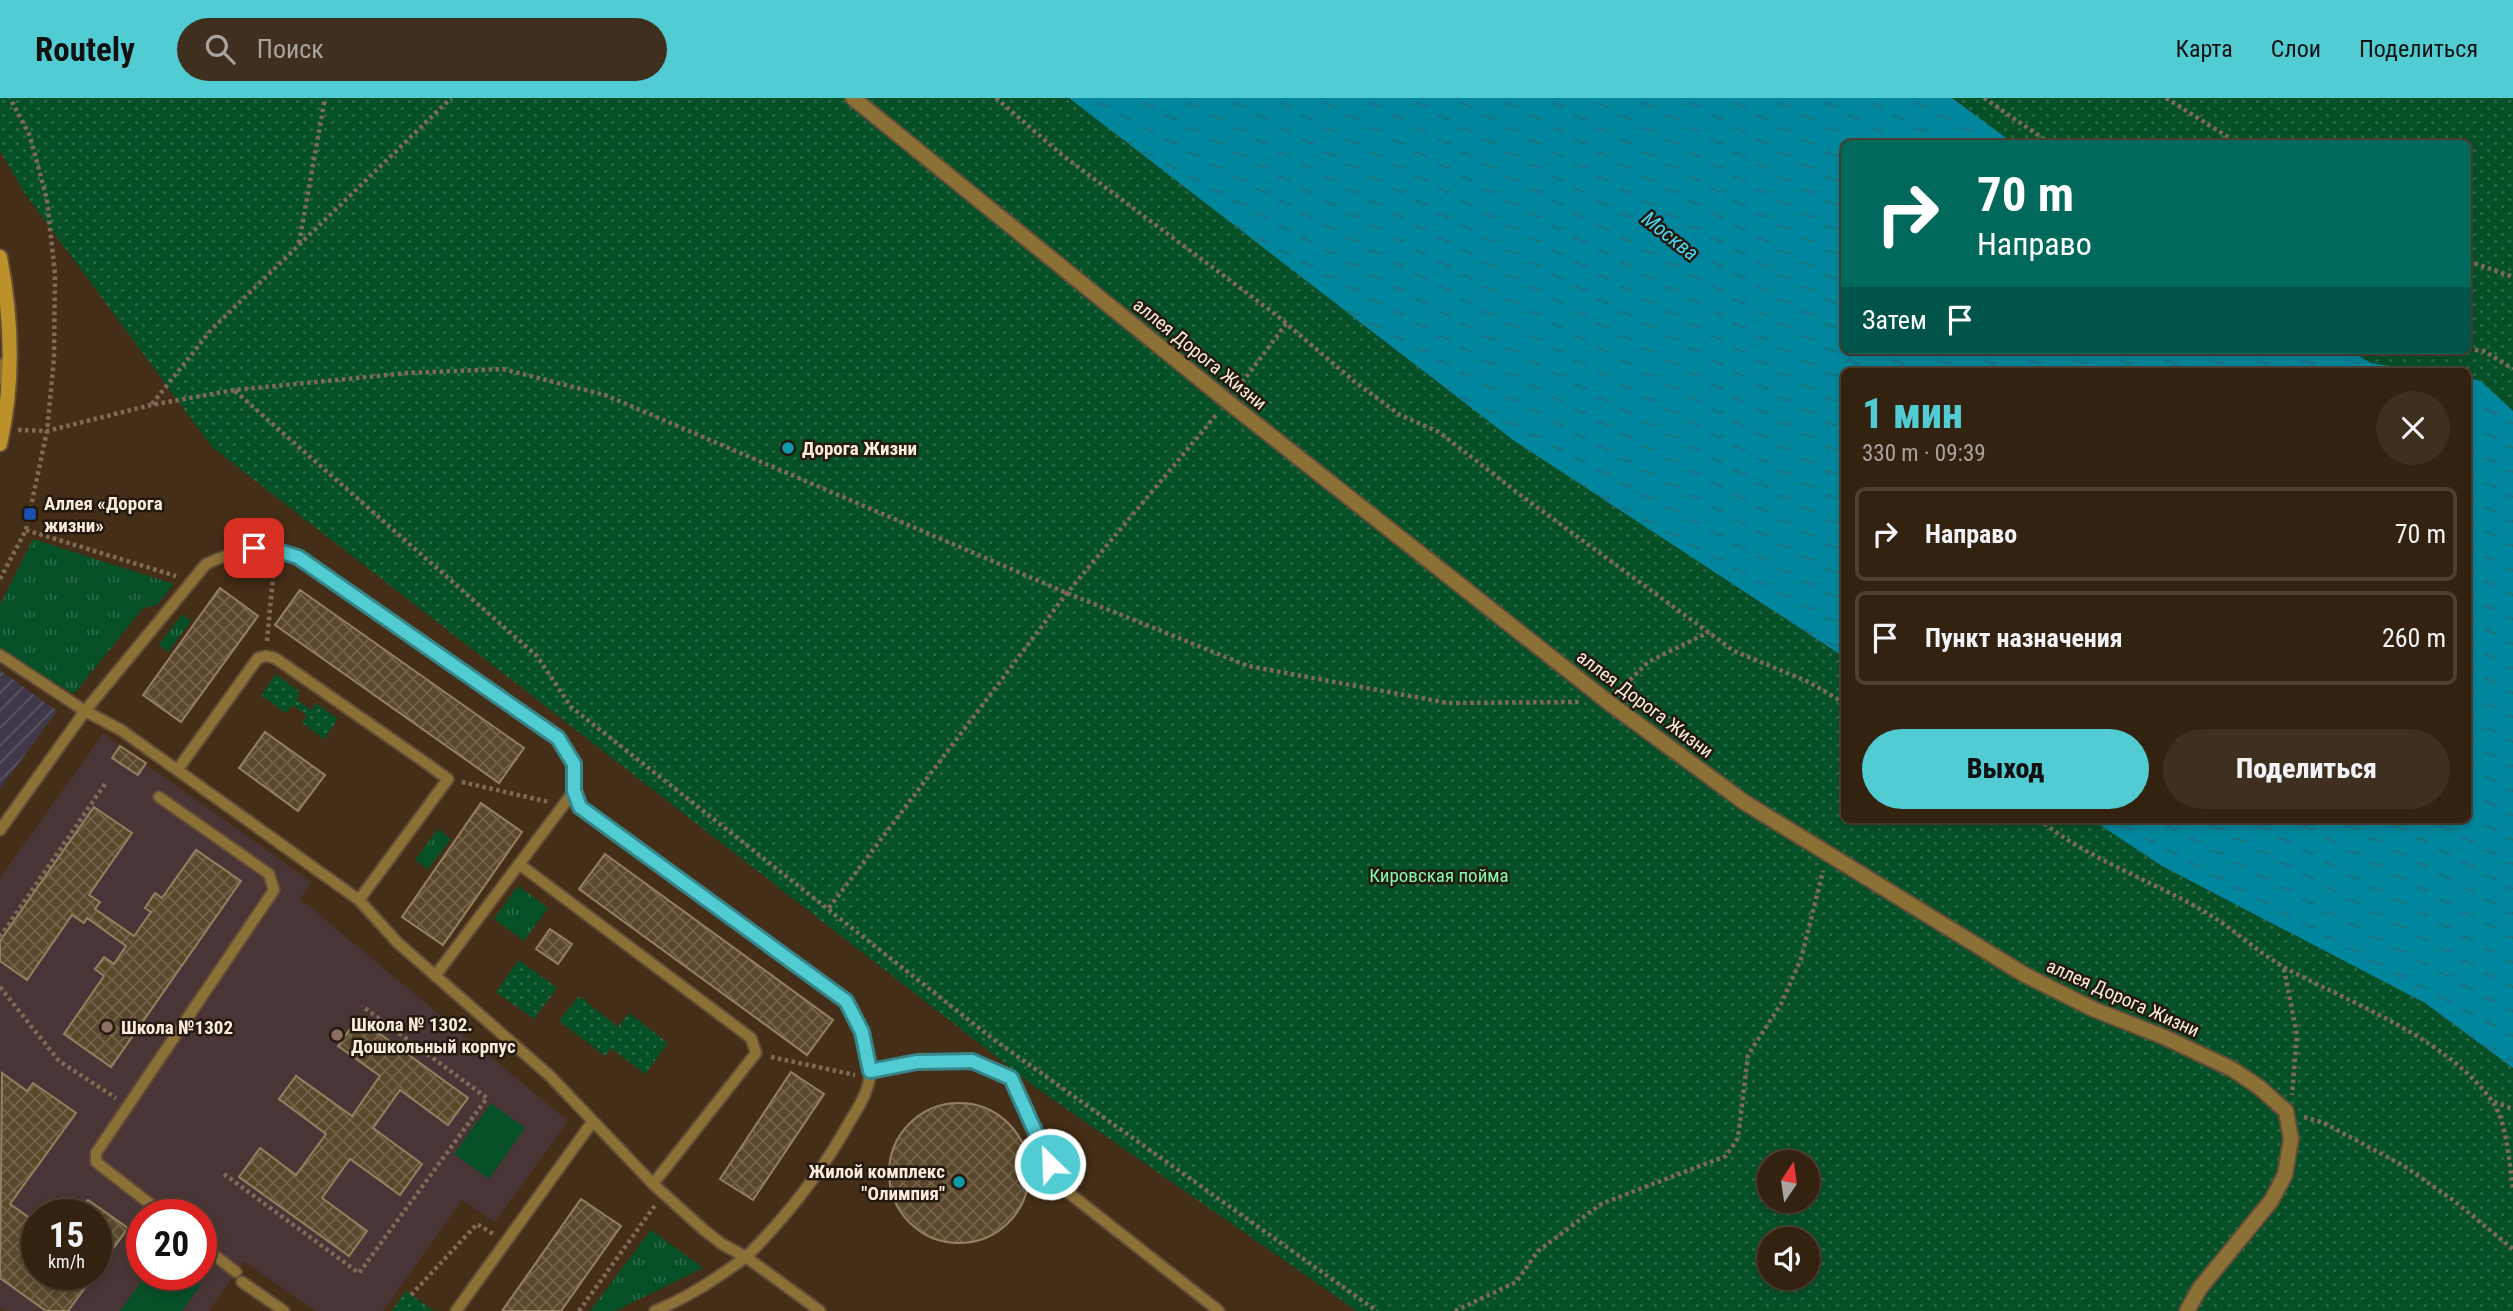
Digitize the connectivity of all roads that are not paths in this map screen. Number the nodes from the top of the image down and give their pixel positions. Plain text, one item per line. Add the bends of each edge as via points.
1 (853, 98) edge
2 (0, 257) edge
3 (0, 364) edge
4 (9, 393) junction
5 (0, 444) edge
6 (0, 655) edge
7 (85, 712) junction
8 (178, 769) junction
9 (574, 791) junction
10 (159, 797) dead end
11 (0, 830) edge
12 (519, 864) junction
13 (359, 900) junction
14 (435, 976) junction
15 (870, 1071) junction
16 (593, 1121) junction
17 (653, 1184) junction
18 (144, 1199) edge
19 (746, 1257) junction
20 (217, 1258) edge
21 (284, 1311) edge
22 (456, 1311) edge
23 (655, 1311) edge
24 (820, 1311) edge
25 (1219, 1311) edge
26 (2187, 1311) edge

1 - 26 street, аллея Дорога Жизни via 1227,401 1608,702 1744,802 2025,975 2232,1069 2286,1111 2291,1139 2285,1175 2271,1201 2200,1288
2 - 4 street via 8,298
3 - 4 lane
4 - 5 street
6 - 7 lane
7 - 8 lane
7 - 9 lane via 206,564 229,553 275,550 298,557 558,738 574,764
7 - 11 lane
8 - 13 lane
8 - 13 lane via 258,658 266,656 448,779
9 - 12 lane
9 - 15 lane via 580,807 846,1001 862,1032
10 - 18 lane via 269,874 274,890 96,1153 96,1162
12 - 14 lane
12 - 17 lane via 751,1038 756,1053
13 - 14 lane
14 - 16 lane via 550,1076
15 - 19 lane via 862,1100 814,1178
15 - 25 lane via 917,1062 972,1061 1011,1078 1060,1185
16 - 17 lane
16 - 22 lane
17 - 19 lane via 722,1244
19 - 23 lane via 707,1285
19 - 24 lane
20 - 21 lane

